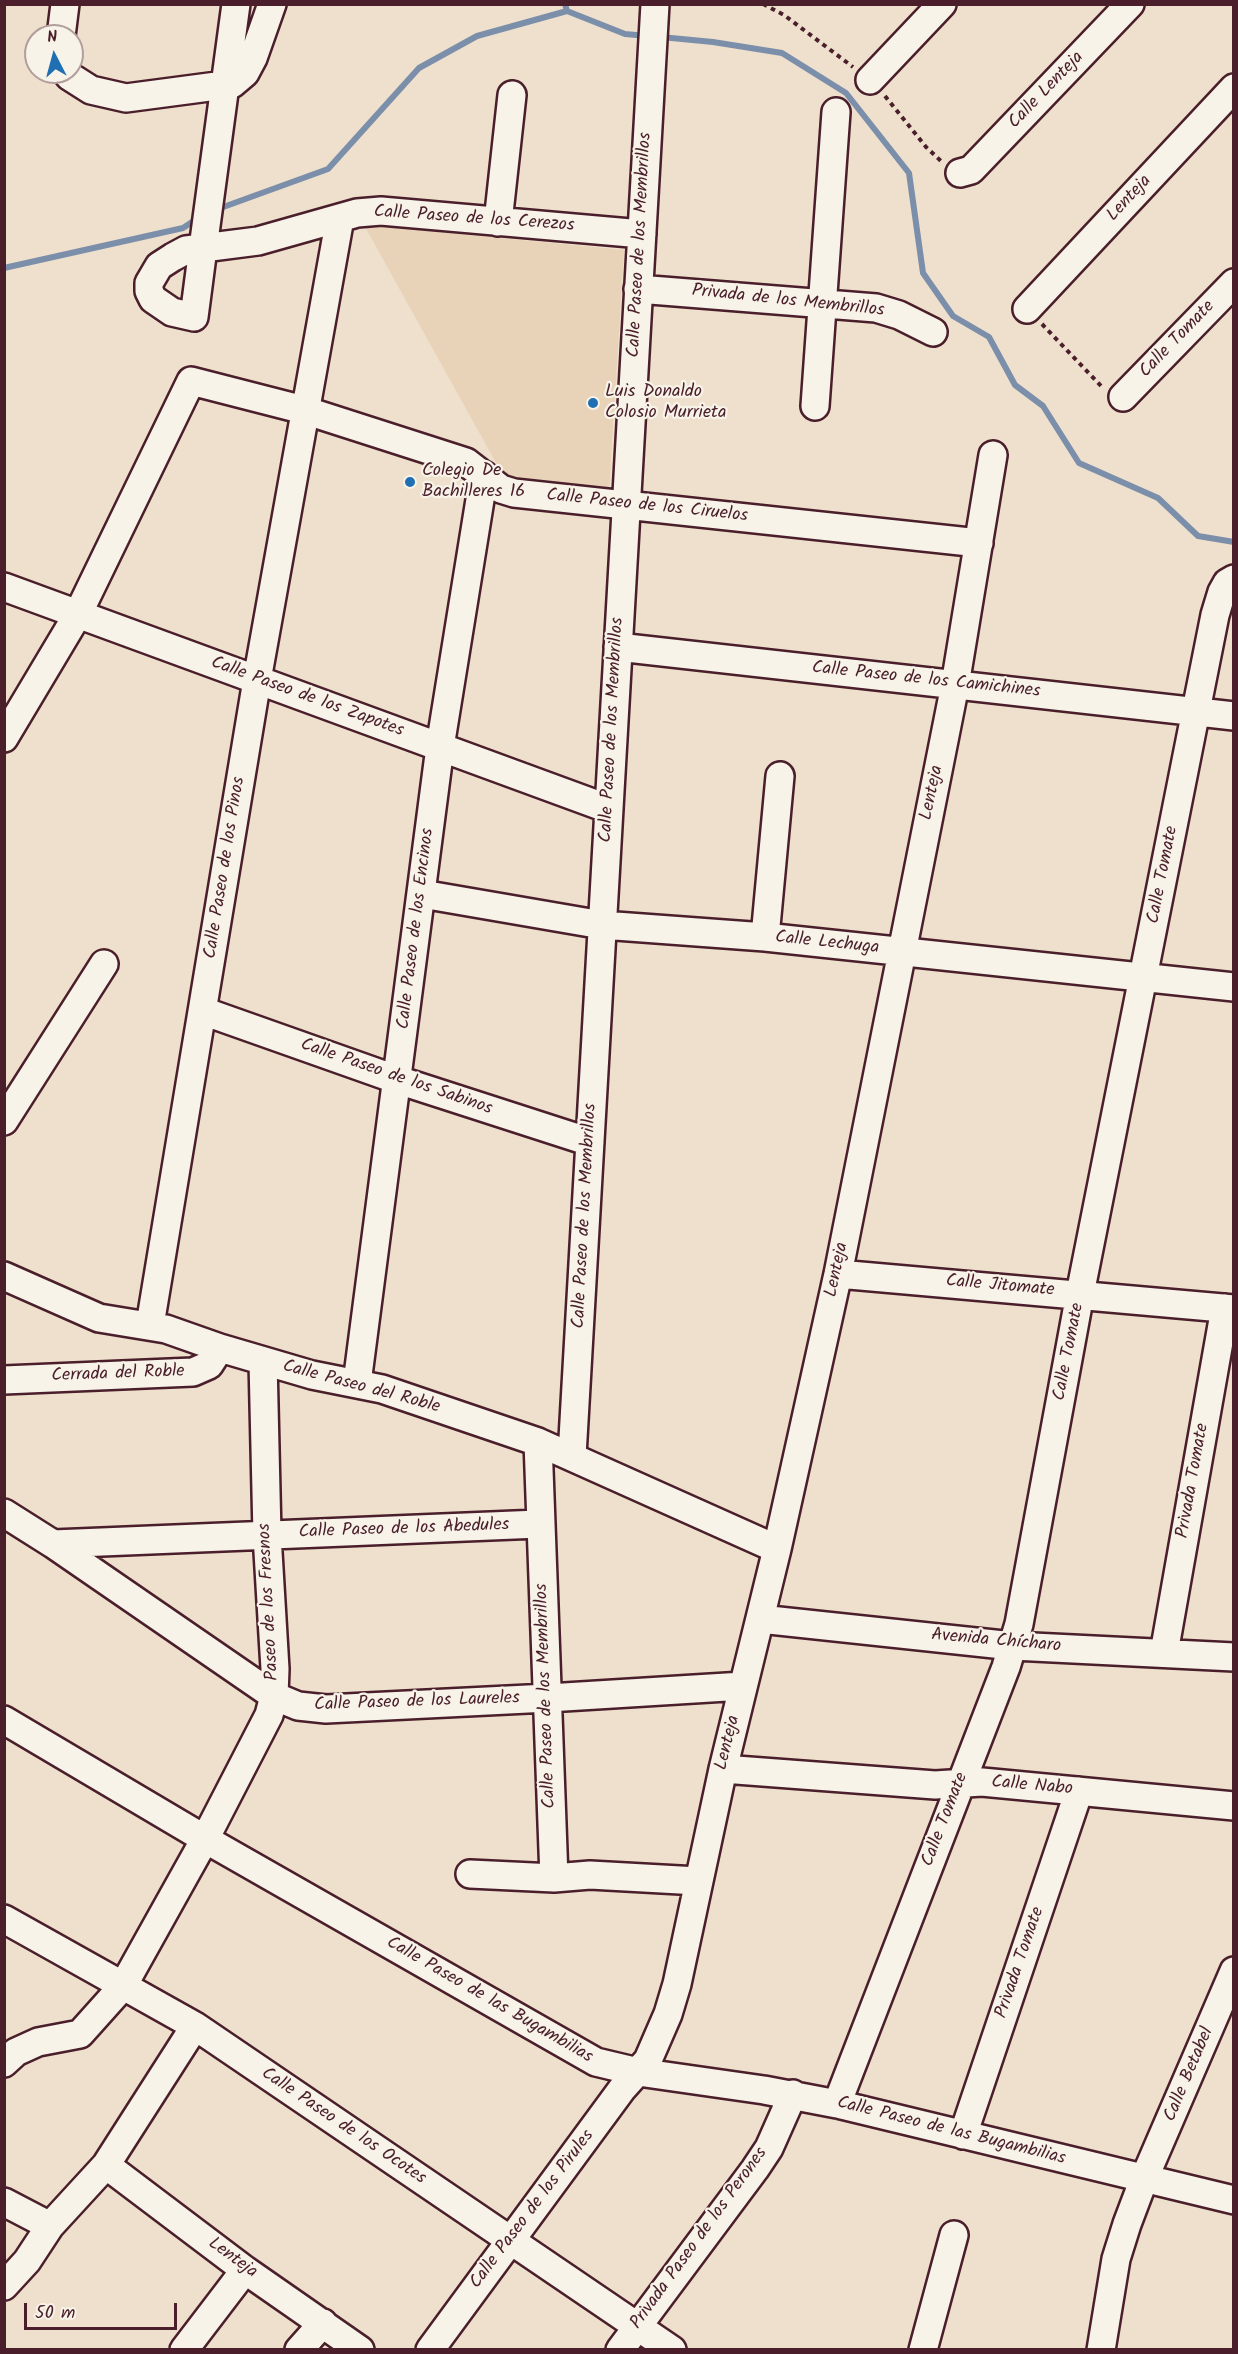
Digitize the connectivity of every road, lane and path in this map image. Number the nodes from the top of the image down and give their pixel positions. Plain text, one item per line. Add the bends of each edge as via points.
1 (65, 4) edge
2 (236, 4) edge
3 (272, 4) edge
4 (942, 4) edge
5 (1130, 4) edge
6 (655, 8) edge
7 (62, 24) edge
8 (870, 80) dead end
9 (82, 84) edge
10 (225, 85) junction
11 (1233, 88) edge
12 (512, 95) dead end
13 (836, 112) dead end
14 (960, 173) dead end
15 (340, 218) junction
16 (498, 222) junction
17 (642, 234) junction
18 (1233, 283) edge
19 (638, 289) junction
20 (822, 302) junction
21 (1027, 309) joint
22 (933, 332) dead end
23 (1123, 397) joint
24 (815, 406) dead end
25 (304, 411) junction
26 (993, 455) dead end
27 (484, 475) junction
28 (626, 505) junction
29 (978, 543) junction
30 (1232, 580) edge
31 (4, 587) edge
32 (78, 614) junction
33 (618, 647) junction
34 (257, 680) junction
35 (955, 685) junction
36 (1196, 711) junction
37 (1233, 716) edge
38 (4, 738) edge
39 (440, 747) junction
40 (780, 776) dead end
41 (609, 809) junction
42 (422, 894) junction
43 (602, 925) junction
44 (765, 937) junction
45 (900, 952) junction
46 (104, 964) dead end
47 (1144, 976) junction
48 (1233, 987) edge
49 (203, 1011) junction
50 (398, 1080) junction
51 (4, 1121) edge
52 (590, 1142) junction
53 (838, 1274) junction
54 (5, 1278) edge
55 (1080, 1294) junction
56 (1229, 1308) edge
57 (150, 1325) junction
58 (220, 1348) junction
59 (263, 1361) junction
60 (4, 1380) edge
61 (357, 1383) junction
62 (537, 1442) junction
63 (572, 1456) junction
64 (4, 1513) edge
65 (539, 1524) junction
66 (267, 1535) junction
67 (53, 1544) junction
68 (777, 1549) junction
69 (760, 1619) junction
70 (1013, 1646) junction
71 (1164, 1653) junction
72 (1233, 1657) edge
73 (743, 1686) junction
74 (274, 1696) junction
75 (548, 1698) junction
76 (4, 1720) edge
77 (723, 1769) junction
78 (960, 1783) junction
79 (1079, 1791) junction
80 (1233, 1806) edge
81 (205, 1839) junction
82 (470, 1874) dead end
83 (554, 1878) junction
84 (699, 1881) junction
85 (4, 1919) edge
86 (1233, 1971) edge
87 (123, 1986) junction
88 (195, 2026) junction
89 (4, 2063) edge
90 (638, 2072) junction
91 (793, 2094) junction
92 (837, 2104) junction
93 (963, 2135) junction
94 (106, 2165) junction
95 (1144, 2179) junction
96 (1233, 2200) edge
97 (4, 2202) edge
98 (50, 2226) junction
99 (954, 2235) dead end
100 (510, 2240) junction
101 (245, 2270) junction
102 (4, 2286) edge
103 (323, 2323) junction
104 (636, 2326) junction
105 (184, 2349) edge
106 (299, 2349) edge
107 (360, 2349) edge
108 (430, 2349) edge
109 (620, 2349) edge
110 (672, 2349) edge
111 (923, 2349) edge
112 (1101, 2349) edge

1 - 7 street
2 - 10 street, Calle Paseo de los Cerezos
3 - 10 street via 254,58 239,80
4 - 8 street
5 - 14 street, Calle Lenteja via 971,170
6 - 17 street, Calle Paseo de los Membrillos
9 - 10 street via 126,98
10 - 15 street, Calle Paseo de los Cerezos via 203,248 258,242
11 - 21 street, Lenteja
12 - 16 street
13 - 20 street
15 - 16 street, Calle Paseo de los Cerezos via 381,211
15 - 25 street, Calle Paseo de los Pinos
16 - 17 street, Calle Paseo de los Cerezos
17 - 19 street, Calle Paseo de los Membrillos
18 - 23 street, Calle Tomate
19 - 20 street, Privada de los Membrillos
19 - 28 street, Calle Paseo de los Membrillos
20 - 22 street, Privada de los Membrillos via 887,310
20 - 24 street
21 - 23 path via 1111,396
25 - 27 street, Calle Paseo de los Ciruelos via 466,462
25 - 32 street, Calle Paseo de los Ciruelos via 191,381
25 - 34 street, Calle Paseo de los Pinos
26 - 29 street, Lenteja
27 - 28 street, Calle Paseo de los Ciruelos via 501,489 514,493
27 - 39 street, Calle Paseo de los Encinos
28 - 29 street, Calle Paseo de los Ciruelos
28 - 33 street, Calle Paseo de los Membrillos
29 - 35 street, Lenteja
30 - 36 street, Calle Tomate via 1222,592 1215,615
31 - 32 street, Calle Paseo de los Zapotes
32 - 34 street, Calle Paseo de los Zapotes
32 - 38 street
33 - 35 street, Calle Paseo de los Camichines
33 - 41 street, Calle Paseo de los Membrillos
34 - 39 street, Calle Paseo de los Zapotes
34 - 49 street, Calle Paseo de los Pinos
35 - 36 street, Calle Paseo de los Camichines
35 - 45 street, Lenteja
36 - 37 street, Calle Paseo de los Camichines
36 - 47 street, Calle Tomate
39 - 41 street, Calle Paseo de los Zapotes
39 - 42 street, Calle Paseo de los Encinos
40 - 44 street
41 - 43 street, Calle Paseo de los Membrillos
42 - 43 street, Calle Lechuga
42 - 50 street, Calle Paseo de los Encinos
43 - 44 street, Calle Lechuga
43 - 52 street, Calle Paseo de los Membrillos
44 - 45 street, Calle Lechuga
45 - 47 street, Calle Lechuga
45 - 53 street, Lenteja
46 - 51 street
47 - 48 street, Calle Lechuga
47 - 55 street, Calle Tomate
49 - 50 street, Calle Paseo de los Sabinos
49 - 57 street, Calle Paseo de los Pinos
50 - 52 street, Calle Paseo de los Sabinos
50 - 61 street, Calle Paseo de los Encinos
52 - 63 street, Calle Paseo de los Membrillos
53 - 55 street, Calle Jitomate
53 - 68 street, Lenteja
54 - 57 street, Calle Paseo del Roble via 99,1318
55 - 56 street, Calle Jitomate
55 - 70 street, Calle Tomate
56 - 71 street, Privada Tomate
57 - 58 street, Calle Paseo del Roble
58 - 59 street, Calle Paseo del Roble
58 - 60 street, Cerrada del Roble via 209,1365 193,1372
59 - 61 street, Calle Paseo del Roble via 312,1376
59 - 66 street, Paseo de los Fresnos
61 - 62 street, Calle Paseo del Roble
62 - 63 street, Calle Paseo del Roble
62 - 65 street, Calle Paseo de los Membrillos
63 - 68 street, Calle Paseo del Roble
64 - 67 street, Calle Paseo de los Laureles
65 - 66 street, Calle Paseo de los Abedules
65 - 75 street, Calle Paseo de los Membrillos
66 - 67 street, Calle Paseo de los Abedules
66 - 74 street, Paseo de los Fresnos
67 - 74 street, Calle Paseo de los Laureles
68 - 69 street, Lenteja
69 - 70 street, Avenida Chícharo
69 - 73 street, Lenteja
70 - 71 street, Avenida Chícharo
70 - 78 street, Calle Tomate
71 - 72 street, Avenida Chícharo
73 - 75 street, Calle Paseo de los Laureles
73 - 77 street, Lenteja
74 - 75 street, Calle Paseo de los Laureles via 298,1706 326,1709
74 - 81 street, Paseo de los Fresnos via 269,1715
75 - 83 street, Calle Paseo de los Membrillos
76 - 81 street, Calle Paseo de las Bugambilias
77 - 78 street, Calle Nabo via 935,1785
77 - 84 street, Lenteja
78 - 79 street, Calle Nabo
78 - 92 street, Calle Tomate
79 - 80 street, Calle Nabo
79 - 93 street, Privada Tomate
81 - 87 street, Paseo de los Fresnos
81 - 90 street, Calle Paseo de las Bugambilias via 596,2062
82 - 83 street
83 - 84 street via 590,1875
84 - 90 street, Lenteja via 668,2014 656,2044
85 - 87 street, Calle Paseo de los Ocotes
86 - 95 street, Calle Betabel
87 - 88 street, Calle Paseo de los Ocotes
87 - 89 street, Paseo de los Fresnos via 80,2034 38,2042 16,2052
88 - 94 street
88 - 100 street, Calle Paseo de los Ocotes
90 - 91 street, Calle Paseo de las Bugambilias
90 - 100 street, Calle Paseo de los Pirules
91 - 92 street, Calle Paseo de las Bugambilias
91 - 104 street, Privada Paseo de los Perones via 755,2169
92 - 93 street, Calle Paseo de las Bugambilias
93 - 95 street, Calle Paseo de las Bugambilias
94 - 98 street
94 - 101 street, Lenteja
95 - 96 street, Calle Paseo de las Bugambilias
95 - 112 street, Calle Betabel via 1116,2259
97 - 98 street
98 - 102 street via 27,2261
99 - 111 street
100 - 104 street, Calle Paseo de los Ocotes
100 - 108 street, Calle Paseo de los Pirules
101 - 103 street, Lenteja
101 - 105 street
103 - 106 street
103 - 107 street, Lenteja
104 - 109 street, Privada Paseo de los Perones
104 - 110 street, Calle Paseo de los Ocotes

